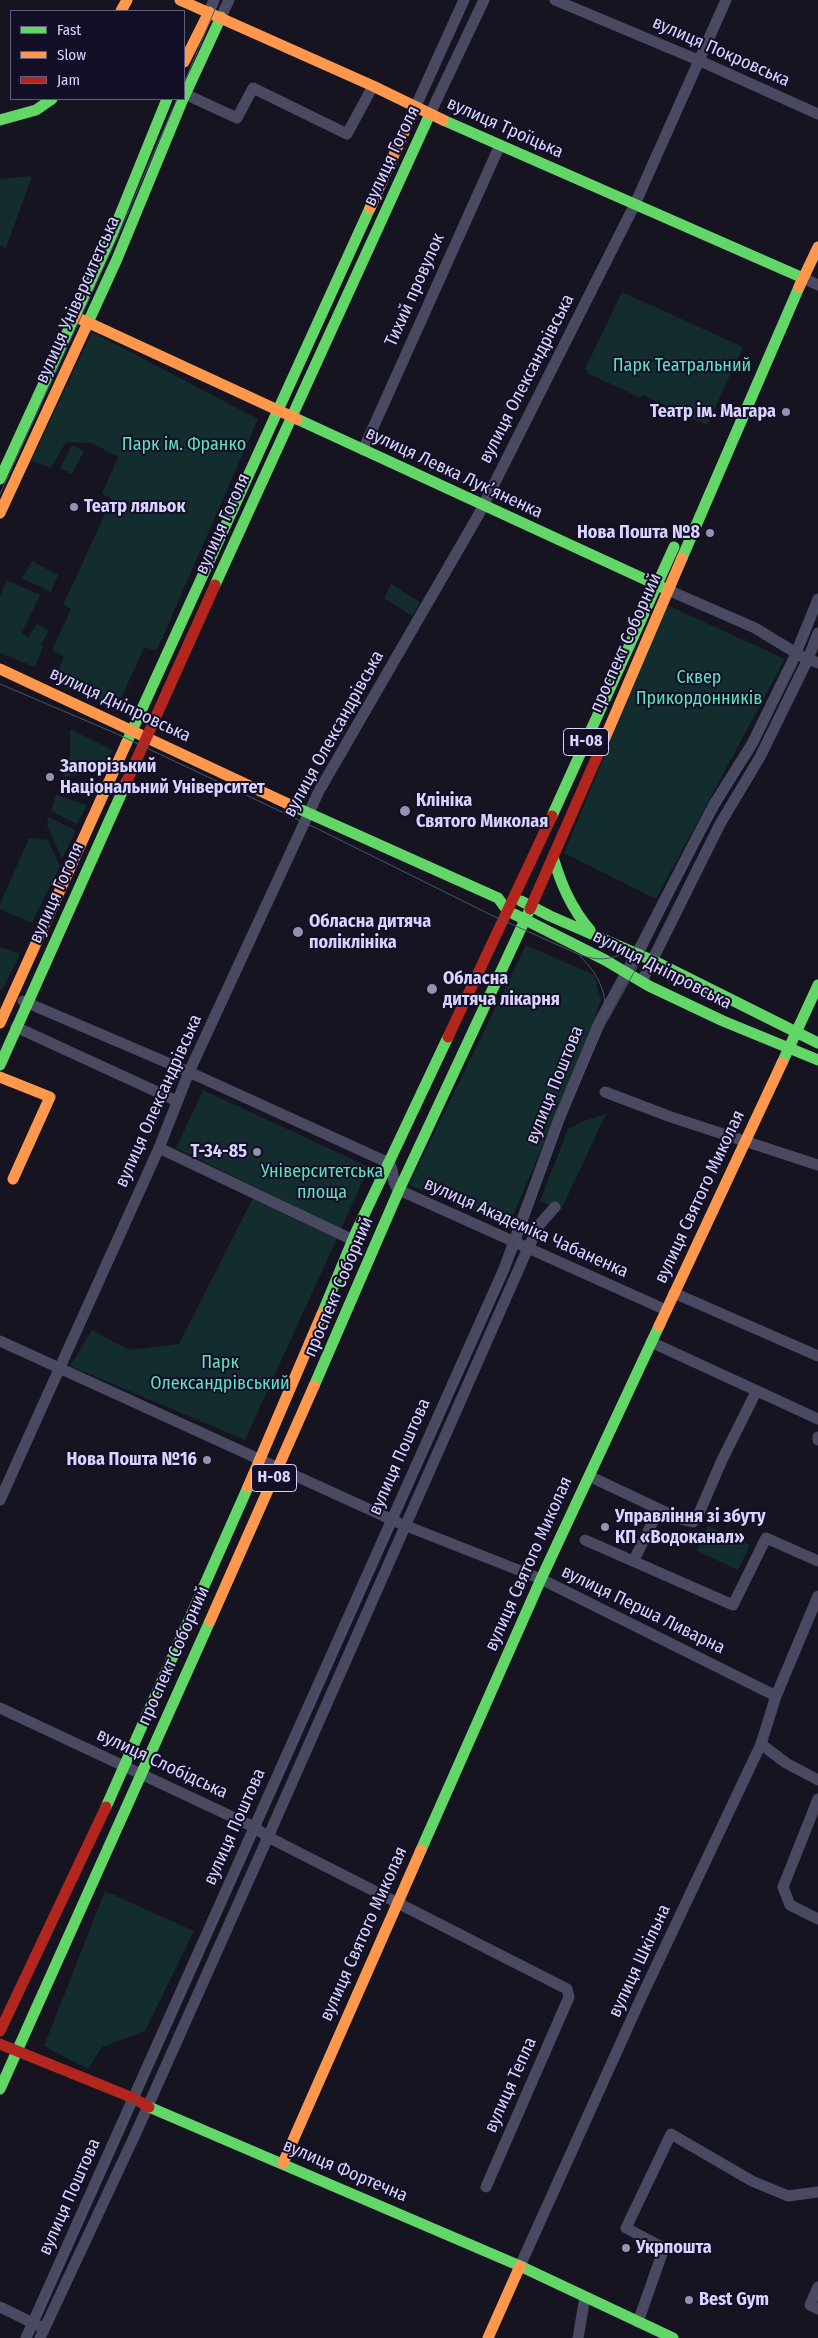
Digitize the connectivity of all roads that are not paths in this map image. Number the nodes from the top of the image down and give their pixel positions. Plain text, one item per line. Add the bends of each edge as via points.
1 (180, 0) edge
2 (214, 0) edge
3 (229, 0) edge
4 (464, 0) edge
5 (484, 0) edge
6 (555, 0) edge
7 (726, 0) edge
8 (208, 12) junction
9 (221, 17) junction
10 (185, 60) edge
11 (698, 60) junction
12 (373, 86) junction
13 (185, 95) edge
14 (185, 97) edge
15 (51, 100) edge
16 (167, 100) edge
17 (183, 100) edge
18 (415, 108) junction
19 (430, 114) junction
20 (818, 114) edge
21 (0, 120) edge
22 (500, 145) junction
23 (635, 204) junction
24 (818, 247) edge
25 (803, 278) junction
26 (818, 285) edge
27 (74, 316) junction
28 (87, 323) junction
29 (278, 410) junction
30 (290, 416) junction
31 (363, 450) junction
32 (0, 479) edge
33 (484, 504) junction
34 (0, 513) edge
35 (656, 585) junction
36 (668, 590) junction
37 (818, 599) edge
38 (818, 633) edge
39 (796, 652) junction
40 (813, 661) edge
41 (0, 669) edge
42 (131, 730) junction
43 (146, 737) junction
44 (309, 813) junction
45 (553, 857) junction
46 (513, 897) junction
47 (498, 898) junction
48 (530, 906) junction
49 (507, 910) junction
50 (524, 919) junction
51 (593, 934) junction
52 (636, 954) junction
53 (652, 960) junction
54 (626, 971) junction
55 (642, 980) junction
56 (818, 985) edge
57 (12, 997) junction
58 (27, 1003) junction
59 (0, 1023) edge
60 (16, 1027) junction
61 (796, 1033) junction
62 (818, 1043) edge
63 (790, 1048) junction
64 (818, 1060) edge
65 (0, 1065) edge
66 (189, 1072) junction
67 (0, 1077) edge
68 (605, 1092) dead end
69 (177, 1101) junction
70 (744, 1142) junction
71 (159, 1148) junction
72 (388, 1164) junction
73 (818, 1165) edge
74 (13, 1179) dead end
75 (399, 1190) junction
76 (554, 1207) dead end
77 (353, 1240) junction
78 (515, 1240) junction
79 (528, 1248) junction
80 (674, 1293) junction
81 (666, 1310) junction
82 (0, 1341) edge
83 (651, 1342) junction
84 (818, 1356) edge
85 (59, 1368) junction
86 (756, 1392) junction
87 (818, 1420) edge
88 (260, 1460) junction
89 (278, 1468) junction
90 (589, 1476) junction
91 (0, 1500) edge
92 (659, 1509) junction
93 (391, 1518) junction
94 (405, 1525) junction
95 (585, 1540) dead end
96 (634, 1560) junction
97 (818, 1561) edge
98 (541, 1579) junction
99 (818, 1596) edge
100 (776, 1696) junction
101 (0, 1708) edge
102 (761, 1744) junction
103 (125, 1766) junction
104 (141, 1772) junction
105 (818, 1780) edge
106 (818, 1799) edge
107 (254, 1828) junction
108 (268, 1837) junction
109 (397, 1903) junction
110 (818, 1919) edge
111 (569, 1997) joint
112 (0, 2031) edge
113 (0, 2044) edge
114 (17, 2050) junction
115 (0, 2089) edge
116 (133, 2098) junction
117 (147, 2106) junction
118 (283, 2163) junction
119 (486, 2187) dead end
120 (818, 2192) edge
121 (520, 2266) junction
122 (818, 2287) edge
123 (585, 2297) junction
124 (0, 2307) edge
125 (818, 2309) edge
126 (638, 2322) junction
127 (33, 2323) junction
128 (42, 2333) edge
129 (26, 2338) edge
130 (488, 2338) edge
131 (578, 2338) edge
132 (673, 2338) edge

1 - 8 main road, вулиця Троїцька
2 - 8 street
3 - 9 street, вулиця Університетська
4 - 18 street, вулиця Гоголя
5 - 19 street, вулиця Гоголя
6 - 11 street, вулиця Покровська
7 - 11 street, вулиця Олександрівська
8 - 9 main road, вулиця Троїцька
8 - 10 main road
9 - 12 main road, вулиця Троїцька
9 - 13 main road, вулиця Університетська
11 - 20 street, вулиця Покровська
11 - 23 street, вулиця Олександрівська
12 - 14 street via 347,134 253,88 238,118
12 - 18 main road, вулиця Троїцька
15 - 21 main road via 36,110
16 - 27 main road, вулиця Університетська via 111,237
17 - 28 main road, вулиця Університетська
18 - 19 main road, вулиця Троїцька
18 - 29 main road, вулиця Гоголя
19 - 22 main road, вулиця Троїцька
19 - 30 main road, вулиця Гоголя
22 - 23 main road, вулиця Троїцька
22 - 31 street, Тихий провулок
23 - 25 main road, вулиця Троїцька
23 - 33 street, вулиця Олександрівська
24 - 25 main road, проспект Соборний / Н-08
25 - 26 street, вулиця Троїцька
25 - 35 main road, проспект Соборний / Н-08
25 - 36 main road, проспект Соборний / Н-08
27 - 28 main road, вулиця Левка Лукʼяненка
27 - 32 main road, вулиця Університетська
28 - 29 main road, вулиця Левка Лукʼяненка
28 - 34 main road, вулиця Університетська
29 - 30 main road, вулиця Левка Лукʼяненка
29 - 42 main road, вулиця Гоголя
30 - 31 main road, вулиця Левка Лукʼяненка
30 - 43 main road, вулиця Гоголя
31 - 33 main road, вулиця Левка Лукʼяненка
33 - 35 main road, вулиця Левка Лукʼяненка
33 - 44 street, вулиця Олександрівська
35 - 36 main road, вулиця Левка Лукʼяненка
35 - 46 main road, проспект Соборний / Н-08
36 - 39 street, вулиця Левка Лукʼяненка via 755,628
36 - 45 main road, проспект Соборний / Н-08
37 - 39 street, вулиця Поштова
38 - 40 street
39 - 40 street, вулиця Левка Лукʼяненка
39 - 52 street, вулиця Поштова via 752,744 709,813
40 - 53 street via 720,824
41 - 42 main road, вулиця Дніпровська
42 - 43 main road, вулиця Дніпровська
42 - 57 main road, вулиця Гоголя
43 - 44 main road, вулиця Дніпровська
43 - 58 main road, вулиця Гоголя
44 - 47 main road, вулиця Дніпровська
44 - 66 street, вулиця Олександрівська
45 - 48 main road, проспект Соборний / Н-08
45 - 51 main road via 559,879 577,917
46 - 47 main road, вулиця Дніпровська
46 - 48 main road, вулиця Дніпровська
46 - 49 main road, проспект Соборний / Н-08
47 - 49 main road, вулиця Дніпровська
48 - 50 main road, проспект Соборний / Н-08
48 - 51 main road, вулиця Дніпровська
49 - 50 main road, вулиця Дніпровська
49 - 72 main road, проспект Соборний / Н-08
50 - 54 main road, вулиця Дніпровська
50 - 75 main road, проспект Соборний / Н-08
51 - 52 main road, вулиця Дніпровська
52 - 53 main road, вулиця Дніпровська
52 - 54 street, вулиця Поштова
53 - 55 street
53 - 61 main road, вулиця Дніпровська
54 - 55 main road, вулиця Дніпровська
54 - 78 street, вулиця Поштова via 599,1023 559,1119
55 - 63 main road, вулиця Дніпровська via 723,1021
56 - 61 main road, вулиця Святого Миколая
57 - 58 street
57 - 59 main road, вулиця Гоголя
58 - 60 main road, вулиця Гоголя
58 - 66 street
60 - 65 main road, вулиця Гоголя
60 - 69 street
61 - 62 main road, вулиця Дніпровська
61 - 63 main road, вулиця Святого Миколая
63 - 64 main road, вулиця Дніпровська
63 - 70 main road, вулиця Святого Миколая
66 - 69 street, вулиця Олександрівська
66 - 72 street
67 - 74 main road via 50,1097
68 - 70 street
69 - 71 street, вулиця Олександрівська
70 - 73 street
70 - 80 main road, вулиця Святого Миколая
71 - 77 street
71 - 85 street, вулиця Олександрівська
72 - 75 street
72 - 77 main road, проспект Соборний / Н-08
75 - 78 street, вулиця Академіка Чабаненка
75 - 89 main road, проспект Соборний / Н-08
76 - 79 street, вулиця Поштова via 540,1224
77 - 88 main road, проспект Соборний / Н-08
78 - 79 street, вулиця Академіка Чабаненка
78 - 93 street, вулиця Поштова
79 - 81 street, вулиця Академіка Чабаненка
79 - 94 street, вулиця Поштова
80 - 81 main road, вулиця Святого Миколая
80 - 84 street
81 - 83 main road, вулиця Святого Миколая
82 - 85 street, вулиця Перша Ливарна
83 - 86 street
83 - 90 main road, вулиця Святого Миколая
85 - 88 street, вулиця Перша Ливарна
85 - 91 street, вулиця Олександрівська
86 - 87 street
86 - 92 street via 697,1518 688,1522
88 - 89 street, вулиця Перша Ливарна
88 - 103 main road, проспект Соборний / Н-08
89 - 93 street, вулиця Перша Ливарна
89 - 104 main road, проспект Соборний / Н-08
90 - 92 street
90 - 98 main road, вулиця Святого Миколая
92 - 96 street
93 - 94 street, вулиця Перша Ливарна
93 - 107 street, вулиця Поштова
94 - 98 street, вулиця Перша Ливарна
94 - 108 street, вулиця Поштова
95 - 96 street
96 - 97 street via 733,1605 766,1538
98 - 100 street, вулиця Перша Ливарна
98 - 109 main road, вулиця Святого Миколая
99 - 100 street, вулиця Шкільна
100 - 102 street, вулиця Шкільна
101 - 103 street, вулиця Слобідська
102 - 105 street via 786,1763
102 - 121 street, вулиця Шкільна
103 - 104 street, вулиця Слобідська
103 - 112 main road, проспект Соборний / Н-08
104 - 107 street, вулиця Слобідська
104 - 114 main road, проспект Соборний / Н-08
106 - 110 street via 783,1887 790,1905
107 - 108 street, вулиця Слобідська
107 - 116 street, вулиця Поштова
108 - 109 street, вулиця Слобідська
108 - 117 street, вулиця Поштова
109 - 111 street, вулиця Слобідська via 560,1984 567,1989
109 - 118 main road, вулиця Святого Миколая
111 - 119 street, вулиця Тепла
113 - 114 main road, вулиця Фортечна
114 - 115 main road, проспект Соборний / Н-08
114 - 116 main road, вулиця Фортечна
116 - 117 main road, вулиця Фортечна
116 - 127 street, вулиця Поштова
117 - 118 main road, вулиця Фортечна
117 - 128 street, вулиця Поштова
118 - 121 main road, вулиця Фортечна
120 - 126 street via 788,2196 752,2181 671,2134 626,2228 664,2248
121 - 123 main road, вулиця Фортечна
121 - 130 main road, вулиця Шкільна
122 - 125 street via 810,2305
123 - 126 main road, вулиця Фортечна
123 - 131 street
124 - 127 street
126 - 132 main road, вулиця Фортечна
127 - 128 street
127 - 129 street, вулиця Поштова

